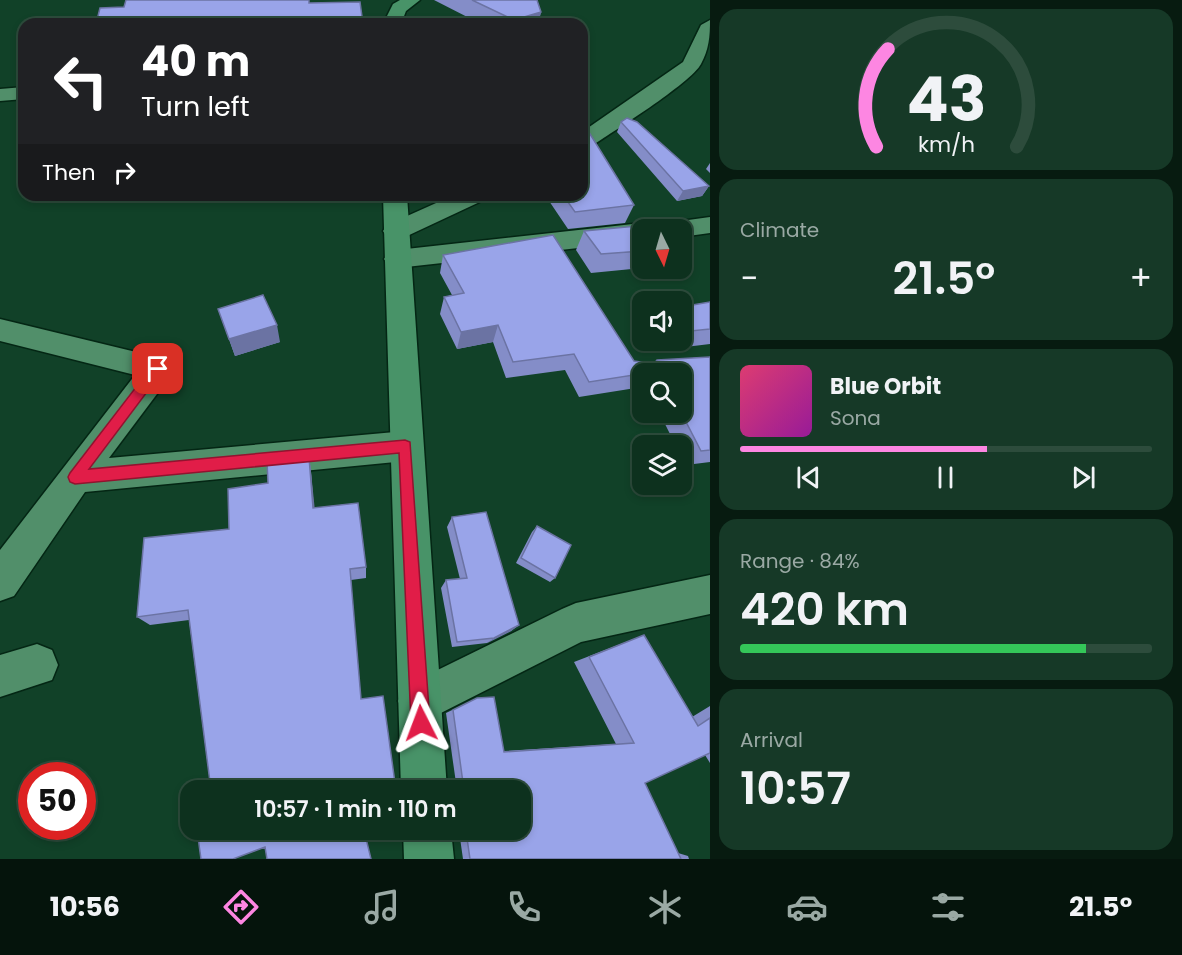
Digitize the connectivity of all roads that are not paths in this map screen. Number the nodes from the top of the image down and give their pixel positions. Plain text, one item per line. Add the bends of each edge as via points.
1 (412, 0) edge
2 (395, 18) edge
3 (710, 26) edge
4 (18, 94) edge
5 (0, 95) edge
6 (588, 140) edge
7 (394, 201) edge
8 (466, 201) edge
9 (710, 225) edge
10 (692, 227) edge
11 (632, 233) edge
12 (555, 242) junction
13 (397, 245) junction
14 (573, 271) edge
15 (0, 330) edge
16 (405, 446) junction
17 (75, 477) junction
18 (4, 568) edge
19 (710, 594) edge
20 (420, 701) junction
21 (424, 780) edge
22 (428, 840) edge
23 (429, 859) edge

1 - 2 main road via 399,8
3 - 6 street via 691,65 635,120
4 - 5 street
7 - 13 main road
8 - 13 street
9 - 10 street
11 - 12 street
12 - 13 street
12 - 14 street
13 - 16 main road
15 - 17 street via 158,369
16 - 17 street
16 - 20 main road
17 - 18 street
19 - 20 street via 576,623
20 - 21 main road
22 - 23 main road

